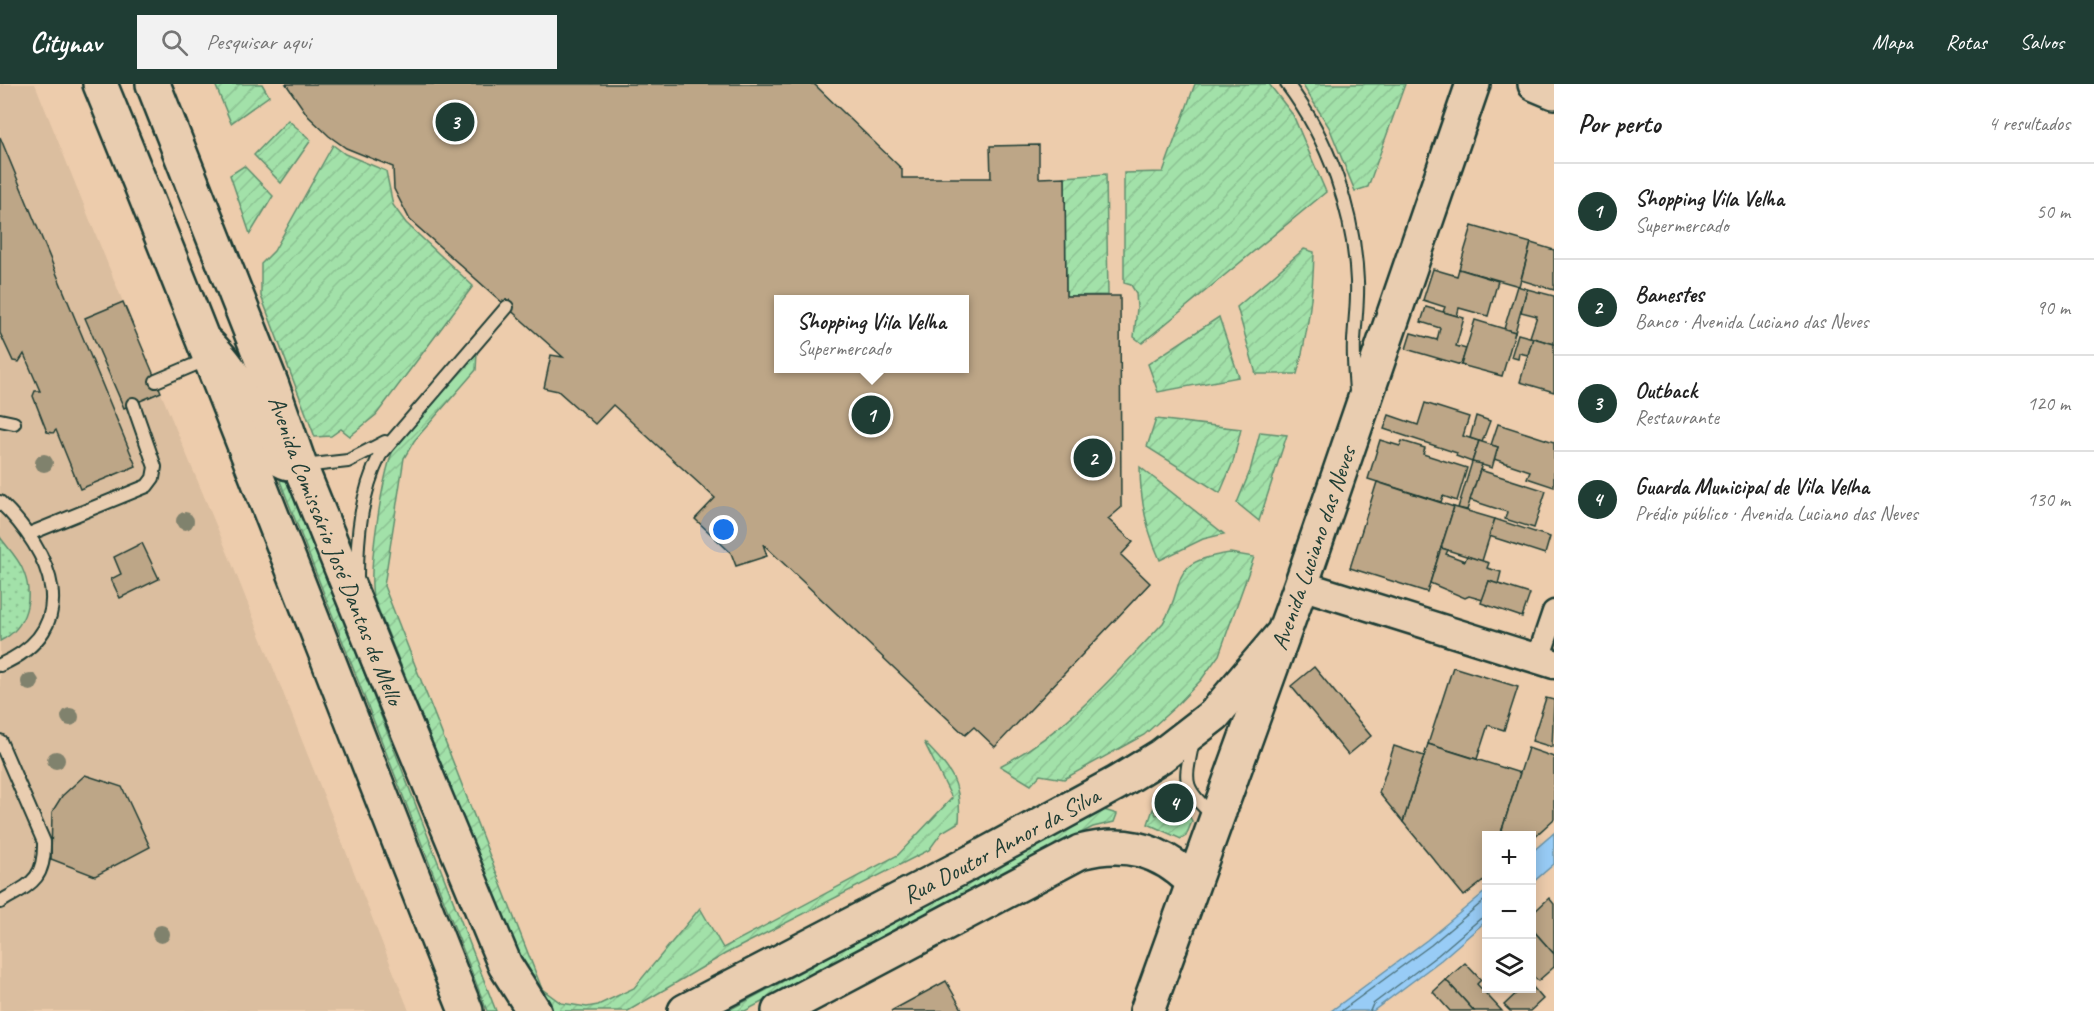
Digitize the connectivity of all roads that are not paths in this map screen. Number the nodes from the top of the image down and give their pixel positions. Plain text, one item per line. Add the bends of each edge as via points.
1 (100, 84) edge
2 (153, 84) edge
3 (1287, 84) edge
4 (1473, 84) edge
5 (1535, 84) edge
6 (1554, 92) edge
7 (507, 307) dead end
8 (208, 347) junction
9 (156, 381) dead end
10 (133, 404) dead end
11 (0, 420) edge
12 (14, 423) dead end
13 (1357, 423) junction
14 (396, 434) junction
15 (300, 466) junction
16 (0, 502) edge
17 (29, 534) junction
18 (1301, 585) junction
19 (1554, 612) edge
20 (361, 614) junction
21 (1283, 633) junction
22 (1546, 662) edge
23 (0, 665) edge
24 (1194, 733) junction
25 (0, 741) edge
26 (1216, 817) junction
27 (1192, 881) junction
28 (0, 902) edge
29 (466, 1011) edge
30 (534, 1011) edge
31 (685, 1011) edge
32 (779, 1011) edge
33 (1147, 1011) edge

1 - 8 main road, Avenida Comissário José Dantas de Mello
2 - 15 main road, Avenida Comissário José Dantas de Mello
3 - 13 lane via 1302,104 1332,163 1353,240 1357,283
4 - 13 main road, Avenida Luciano das Neves
5 - 6 main road
7 - 14 lane
8 - 9 lane
8 - 15 street via 221,354 238,379 267,450 278,462
8 - 29 main road, Avenida Comissário José Dantas de Mello
10 - 17 lane via 155,467 147,486
11 - 12 lane
13 - 18 main road, Avenida Luciano das Neves
14 - 15 lane via 348,461
14 - 20 lane via 372,471 363,504 357,552
15 - 20 main road, Avenida Comissário José Dantas de Mello
16 - 17 lane
17 - 23 lane via 53,594 52,616 31,646
18 - 21 main road, Avenida Luciano das Neves
18 - 22 street
19 - 22 street
20 - 30 main road, Avenida Comissário José Dantas de Mello via 505,964
21 - 24 main road, Rua Doutor Annor da Silva
21 - 26 main road, Avenida Luciano das Neves
24 - 26 lane via 1188,786 1195,799
24 - 31 main road, Rua Doutor Annor da Silva via 1116,783
25 - 28 lane via 44,842 44,860 27,888
26 - 27 main road, Avenida Luciano das Neves
27 - 32 main road, Rua Doutor Annor da Silva via 1165,859 1132,847 1097,847 1080,852
27 - 33 main road, Avenida Luciano das Neves

